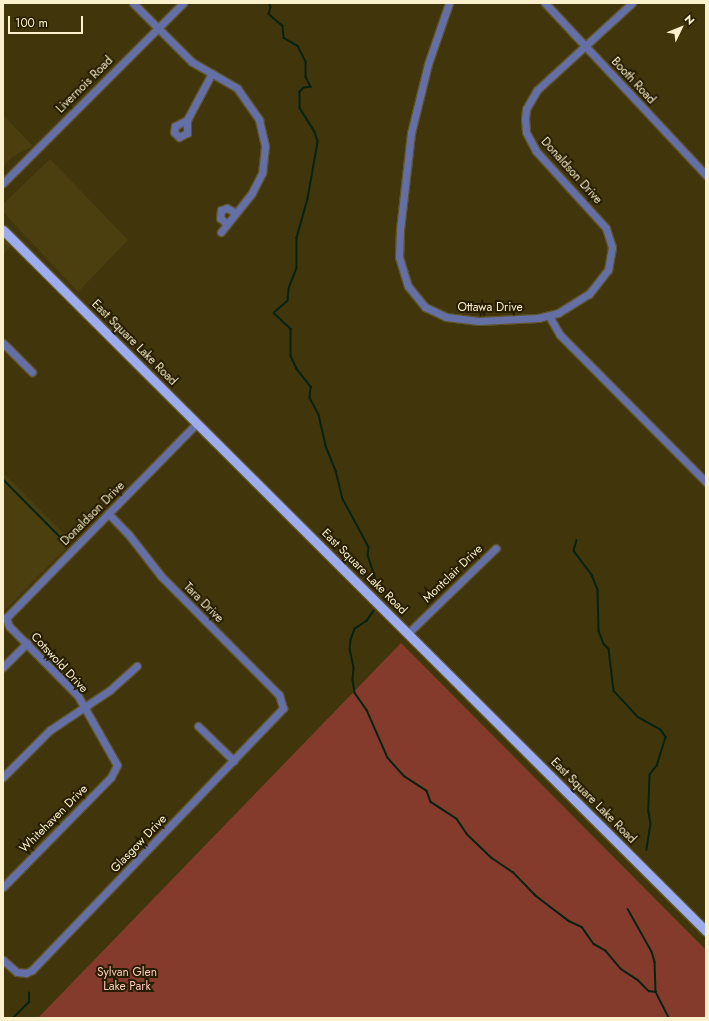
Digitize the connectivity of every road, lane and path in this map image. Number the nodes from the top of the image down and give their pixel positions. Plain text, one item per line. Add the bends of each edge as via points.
1 (133, 3) edge
2 (183, 3) edge
3 (449, 3) edge
4 (545, 3) edge
5 (632, 3) edge
6 (158, 28) junction
7 (585, 46) junction
8 (212, 73) junction
9 (187, 120) dead end
10 (706, 175) edge
11 (3, 183) edge
12 (236, 213) junction
13 (227, 224) junction
14 (3, 230) edge
15 (221, 232) dead end
16 (549, 316) junction
17 (3, 343) edge
18 (32, 372) dead end
19 (197, 423) junction
20 (706, 482) edge
21 (108, 514) junction
22 (496, 548) dead end
23 (6, 620) joint
24 (408, 633) junction
25 (26, 643) junction
26 (137, 666) dead end
27 (3, 667) edge
28 (283, 706) joint
29 (84, 707) junction
30 (198, 726) dead end
31 (234, 761) junction
32 (116, 765) joint
33 (3, 777) edge
34 (3, 887) edge
35 (706, 932) edge
36 (3, 960) edge

1 - 6 street
2 - 6 street, Livernois Road
3 - 16 street, Ottawa Drive via 428,64 411,133 399,237 403,275 420,302 446,317 479,321
4 - 7 street, Booth Road
5 - 7 street, Donaldson Drive
6 - 8 street via 192,62
6 - 11 street, Livernois Road
7 - 10 street, Booth Road
7 - 16 street, Donaldson Drive via 537,90 526,109 525,126 536,151 603,223 611,242 611,263 603,278 589,294 571,307
8 - 9 street
8 - 12 street via 232,84 240,92 257,115 265,138 265,158 260,179
12 - 13 street
12 - 13 street via 227,208 221,210 220,218
13 - 15 street
14 - 19 main road, East Square Lake Road
16 - 20 street via 560,334
17 - 18 street
19 - 21 street, Donaldson Drive
19 - 24 main road, East Square Lake Road
21 - 23 street, Donaldson Drive via 8,615
21 - 28 street, Tara Drive via 129,535 161,576 279,695
22 - 24 street, Montclair Drive
23 - 25 street, Cotswold Drive
24 - 35 main road, East Square Lake Road
25 - 27 street
25 - 29 street, Cotswold Drive via 73,691
26 - 29 street via 110,690
28 - 31 street, Glasgow Drive via 280,714
29 - 32 street, Cotswold Drive
29 - 33 street via 50,730
30 - 31 street
31 - 36 street, Glasgow Drive via 31,971 18,972
32 - 34 street, Whitehaven Drive via 111,777

